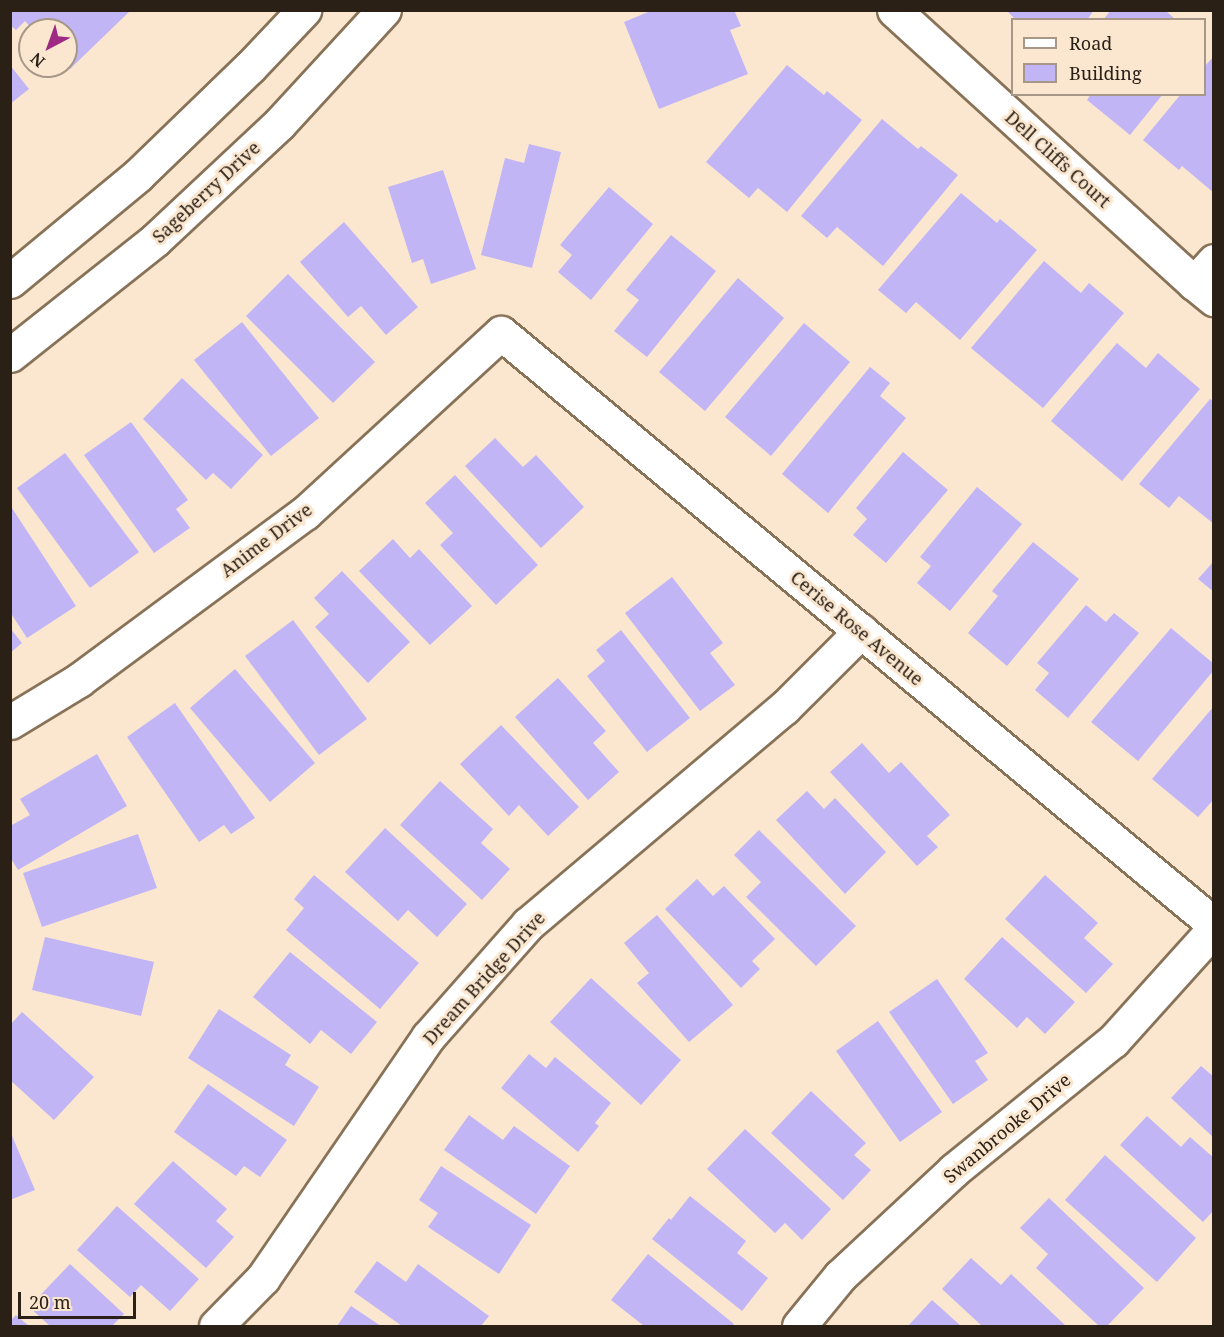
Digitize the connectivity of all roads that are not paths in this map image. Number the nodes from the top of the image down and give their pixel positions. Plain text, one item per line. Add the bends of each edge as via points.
1 (304, 10) edge
2 (384, 10) edge
3 (894, 10) edge
4 (10, 281) edge
5 (1207, 281) edge
6 (501, 333) joint
7 (10, 355) edge
8 (861, 630) junction
9 (10, 722) edge
10 (1214, 924) edge
11 (1214, 929) edge
12 (216, 1326) edge
13 (800, 1326) edge

1 - 4 street via 138,175
2 - 7 street, Sageberry Drive via 279,124 199,200 155,240
3 - 5 street, Dell Cliffs Court
6 - 8 street, Cerise Rose Avenue
6 - 9 street, Anime Drive via 304,513 79,680
8 - 10 street, Cerise Rose Avenue
8 - 12 street, Dream Bridge Drive via 784,708 528,924 428,1037 263,1278
11 - 13 street, Swanbrooke Drive via 1113,1041 954,1170 840,1276

